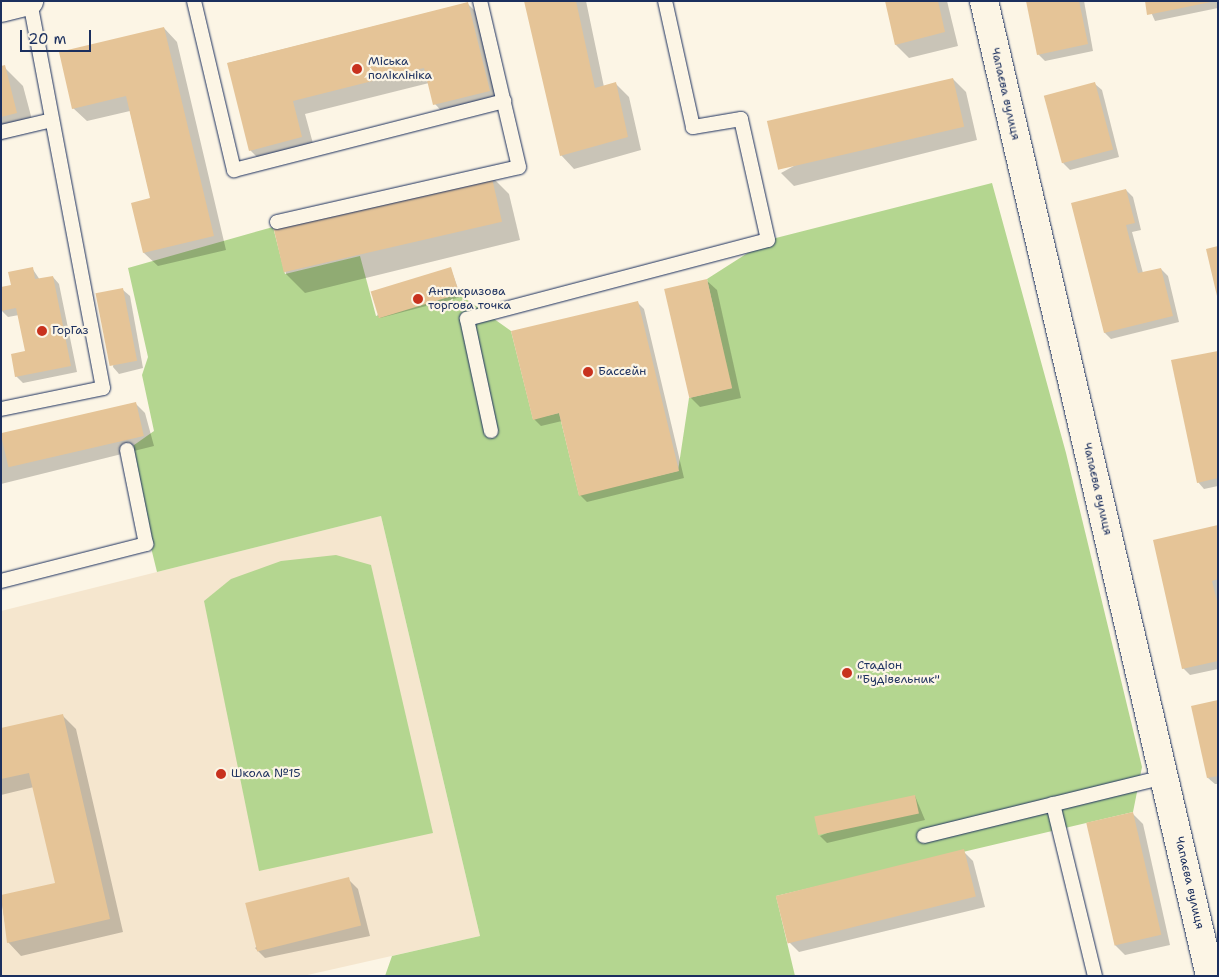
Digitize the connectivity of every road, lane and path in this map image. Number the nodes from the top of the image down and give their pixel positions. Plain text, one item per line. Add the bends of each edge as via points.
1 (30, 1) edge
2 (194, 1) edge
3 (480, 1) edge
4 (665, 1) edge
5 (984, 1) edge
6 (1, 8) edge
7 (504, 101) junction
8 (52, 120) junction
9 (1, 132) edge
10 (277, 222) dead end
11 (1, 409) edge
12 (491, 431) dead end
13 (127, 450) dead end
14 (1, 581) edge
15 (1164, 777) junction
16 (1053, 804) junction
17 (924, 836) dead end
18 (1212, 973) edge
19 (1095, 976) edge

1 - 6 street
1 - 8 lane
2 - 7 lane via 234,170
3 - 7 lane
4 - 12 lane via 693,127 741,119 768,240 467,319
5 - 15 street, Чапаєва вулиця
7 - 10 lane via 519,166
8 - 9 lane
8 - 11 lane via 103,388
13 - 14 lane via 146,544
15 - 16 lane
15 - 18 street, Чапаєва вулиця
16 - 17 lane
16 - 19 lane

